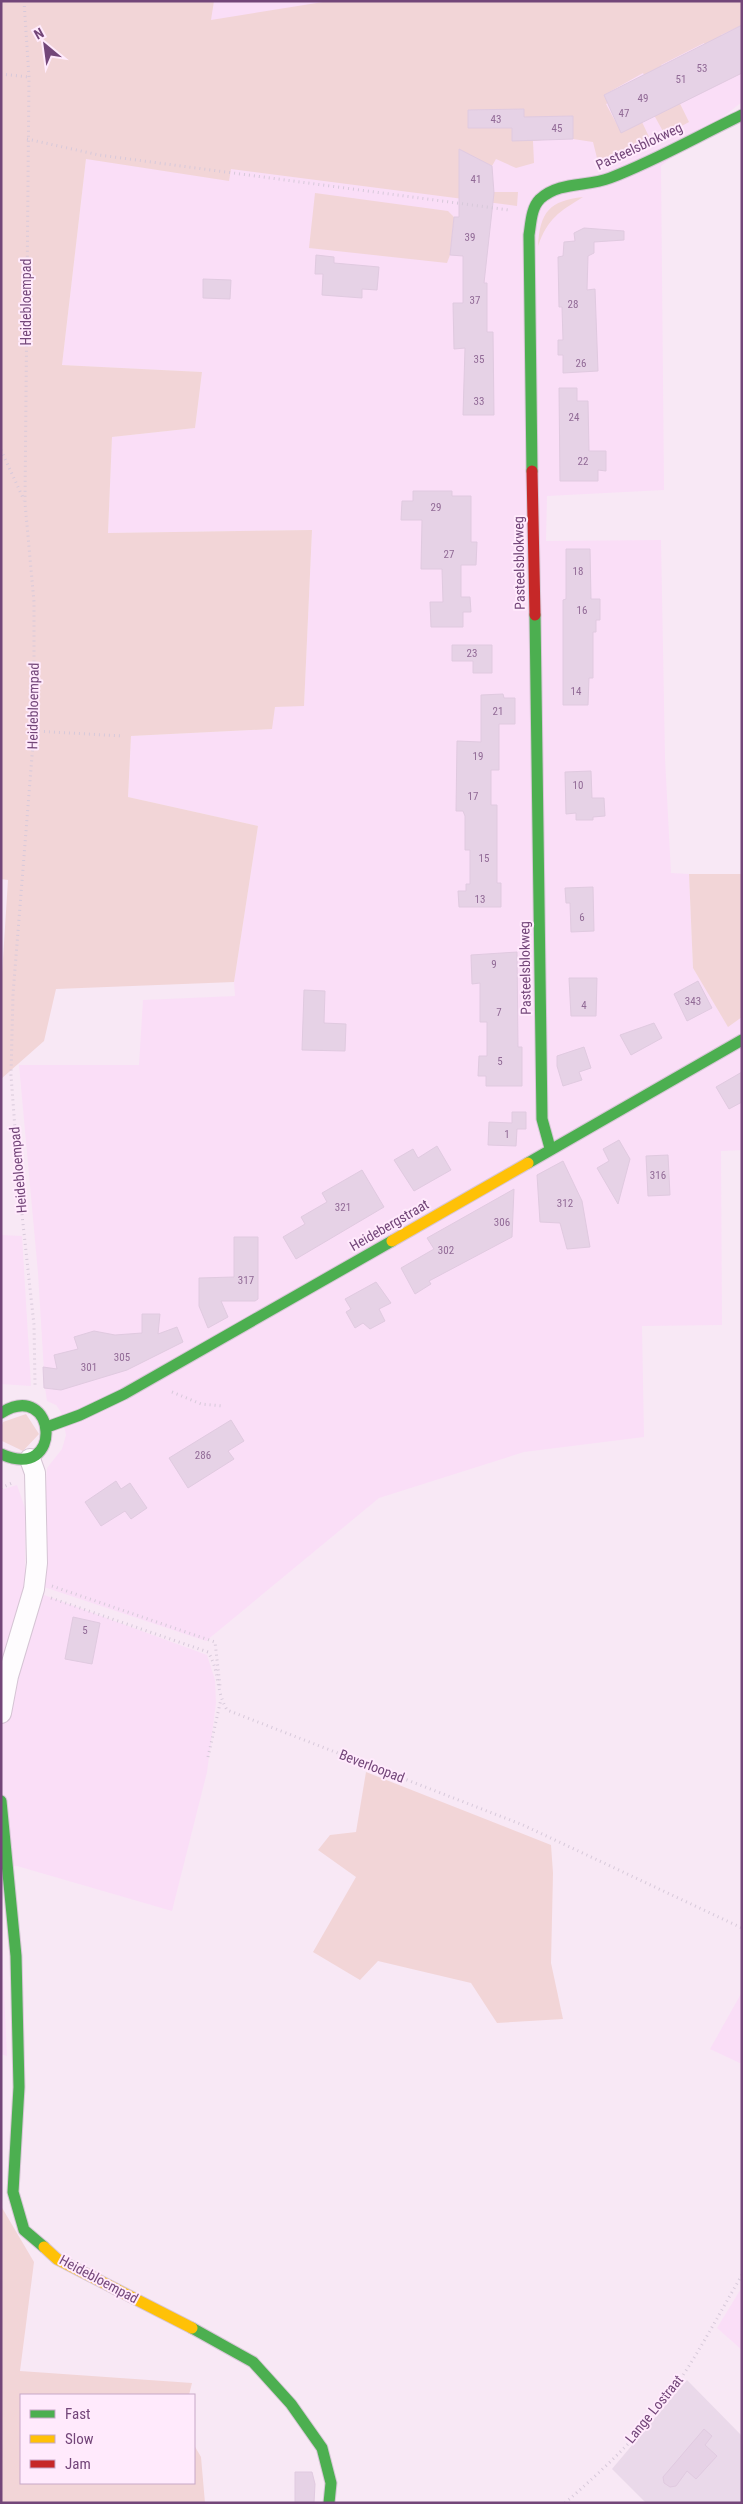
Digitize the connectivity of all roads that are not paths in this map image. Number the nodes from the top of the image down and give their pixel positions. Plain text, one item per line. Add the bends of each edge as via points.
1 (742, 115) edge
2 (742, 1040) edge
3 (550, 1148) junction
4 (1, 1413) edge
5 (47, 1427) junction
6 (1, 1454) edge
7 (30, 1459) junction
8 (1, 1713) edge
9 (1, 1801) edge
10 (7, 2191) edge
11 (329, 2503) edge

1 - 3 street, Pasteelsblokweg via 608,179 552,191 539,200 532,213 529,234 542,1119
2 - 3 street, Heidebergstraat
3 - 5 street, Heidebergstraat via 155,1376 91,1411
4 - 5 street via 9,1407 18,1406 35,1410 41,1414
5 - 7 street via 44,1446
6 - 7 street via 15,1460
7 - 8 street via 35,1473 37,1563
9 - 10 street, Heidebloempad via 16,1956 19,2087
10 - 11 street, Heidebloempad via 24,2230 57,2259 253,2362 291,2404 322,2448 331,2483

